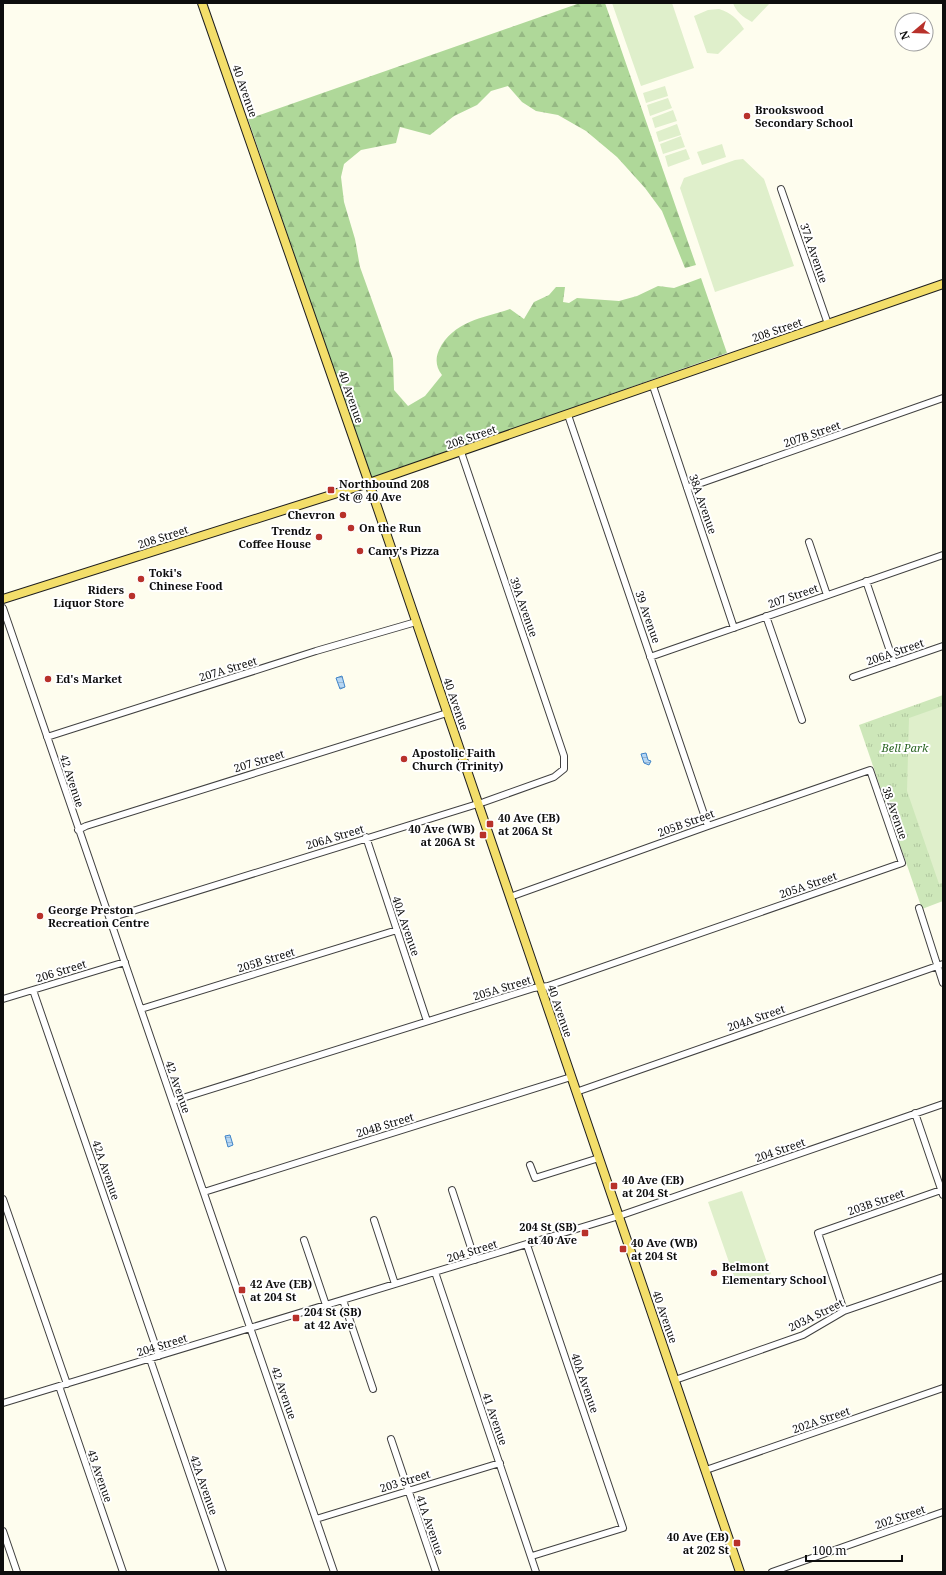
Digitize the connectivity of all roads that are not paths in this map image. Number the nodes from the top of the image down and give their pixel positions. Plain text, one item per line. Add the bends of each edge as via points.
1 (202, 3) edge
2 (781, 189) dead end
3 (943, 284) edge
4 (828, 324) junction
5 (652, 386) junction
6 (943, 398) edge
7 (568, 415) junction
8 (461, 452) junction
9 (370, 483) junction
10 (687, 488) junction
11 (809, 542) dead end
12 (943, 555) edge
13 (866, 581) junction
14 (827, 595) junction
15 (3, 600) edge
16 (3, 608) edge
17 (766, 616) junction
18 (416, 622) junction
19 (734, 628) junction
20 (943, 646) edge
21 (650, 657) junction
22 (894, 663) junction
23 (853, 677) dead end
24 (447, 712) junction
25 (802, 720) dead end
26 (47, 737) junction
27 (564, 769) joint
28 (870, 770) joint
29 (478, 803) junction
30 (708, 826) junction
31 (78, 830) junction
32 (366, 838) junction
33 (902, 863) joint
34 (510, 897) junction
35 (919, 908) dead end
36 (110, 918) junction
37 (397, 930) junction
38 (125, 962) junction
39 (940, 965) edge
40 (943, 983) edge
41 (540, 986) junction
42 (33, 990) junction
43 (3, 999) edge
44 (141, 1010) junction
45 (427, 1021) junction
46 (571, 1077) junction
47 (576, 1092) junction
48 (173, 1101) junction
49 (943, 1104) edge
50 (915, 1113) junction
51 (599, 1158) junction
52 (530, 1165) dead end
53 (452, 1190) dead end
54 (204, 1192) junction
55 (942, 1193) edge
56 (3, 1199) edge
57 (619, 1216) junction
58 (374, 1220) dead end
59 (304, 1240) dead end
60 (527, 1244) junction
61 (475, 1260) junction
62 (435, 1272) junction
63 (943, 1277) edge
64 (396, 1284) junction
65 (343, 1300) junction
66 (326, 1305) junction
67 (844, 1311) junction
68 (251, 1328) junction
69 (159, 1356) junction
70 (150, 1359) junction
71 (675, 1380) junction
72 (67, 1384) junction
73 (59, 1386) junction
74 (943, 1388) edge
75 (373, 1389) dead end
76 (3, 1403) edge
77 (391, 1439) dead end
78 (500, 1463) junction
79 (706, 1470) junction
80 (408, 1490) junction
81 (943, 1512) edge
82 (316, 1519) junction
83 (3, 1531) edge
84 (532, 1556) junction
85 (17, 1572) edge
86 (123, 1572) edge
87 (223, 1572) edge
88 (334, 1572) edge
89 (436, 1572) edge
90 (536, 1572) edge
91 (740, 1572) edge
92 (772, 1572) edge

1 - 9 main road, 40 Avenue
2 - 4 street, 37A Avenue
3 - 4 main road, 208 Street
4 - 5 main road, 208 Street
5 - 7 main road, 208 Street
5 - 10 street, 38A Avenue
6 - 10 street, 207B Street
7 - 8 main road, 208 Street
7 - 21 street, 39 Avenue
8 - 9 main road, 208 Street
8 - 27 street, 39A Avenue via 564,756
9 - 15 main road, 208 Street
9 - 18 main road, 40 Avenue
10 - 19 street, 38A Avenue
11 - 14 street
12 - 13 street, 207 Street
13 - 14 street, 207 Street
13 - 22 street
14 - 17 street, 207 Street
16 - 26 street, 42 Avenue
17 - 19 street, 207 Street
17 - 25 street
18 - 24 main road, 40 Avenue
18 - 26 street, 207A Street
19 - 21 street, 207 Street
20 - 22 street, 206A Street
21 - 30 street, 39 Avenue
22 - 23 street, 206A Street
24 - 29 main road, 40 Avenue
24 - 31 street, 207 Street
26 - 31 street, 42 Avenue
27 - 29 street, 206A Street via 554,777
28 - 30 street, 205B Street
28 - 33 street, 38 Avenue
29 - 32 street, 206A Street
29 - 34 main road, 40 Avenue
30 - 34 street, 205B Street
31 - 36 street, 42 Avenue
32 - 36 street, 206A Street
32 - 37 street, 40A Avenue
33 - 41 street, 205A Street via 548,986
34 - 41 main road, 40 Avenue
35 - 39 street
36 - 38 street, 42 Avenue
37 - 44 street, 205B Street
37 - 45 street, 40A Avenue
38 - 42 street, 206 Street
38 - 44 street, 42 Avenue
39 - 40 street
39 - 47 street, 204A Street
41 - 45 street, 205A Street
41 - 46 main road, 40 Avenue
42 - 43 street, 206 Street
42 - 69 street, 42A Avenue
44 - 48 street, 42 Avenue
45 - 48 street, 205A Street
46 - 47 main road, 40 Avenue
46 - 54 street, 204B Street
47 - 51 main road, 40 Avenue
48 - 54 street, 42 Avenue
49 - 50 street, 204 Street
50 - 55 street
50 - 57 street, 204 Street
51 - 52 street via 535,1178
51 - 57 main road, 40 Avenue
53 - 61 street
54 - 68 street, 42 Avenue
55 - 67 street, 203B Street via 818,1233
56 - 72 street
57 - 60 street, 204 Street
57 - 71 main road, 40 Avenue
58 - 64 street
59 - 66 street
60 - 61 street, 204 Street
60 - 84 street, 40A Avenue via 623,1528
61 - 62 street, 204 Street
62 - 64 street, 204 Street
62 - 78 street, 41 Avenue
63 - 67 street, 203A Street
64 - 65 street, 204 Street
65 - 66 street, 204 Street
65 - 75 street
66 - 68 street, 204 Street
67 - 71 street, 203A Street via 803,1335
68 - 69 street, 204 Street
68 - 82 street, 42 Avenue
69 - 70 street, 204 Street
70 - 72 street, 204 Street
70 - 87 street, 42A Avenue
71 - 79 main road, 40 Avenue
72 - 73 street, 204 Street
73 - 76 street, 204 Street
73 - 86 street, 43 Avenue
74 - 79 street, 202A Street
77 - 80 street, 41A Avenue
78 - 80 street, 203 Street
78 - 84 street, 41 Avenue
79 - 91 main road, 40 Avenue
80 - 82 street, 203 Street
80 - 89 street, 41A Avenue
81 - 92 street, 202 Street
82 - 88 street, 42 Avenue
83 - 85 street
84 - 90 street, 41 Avenue

